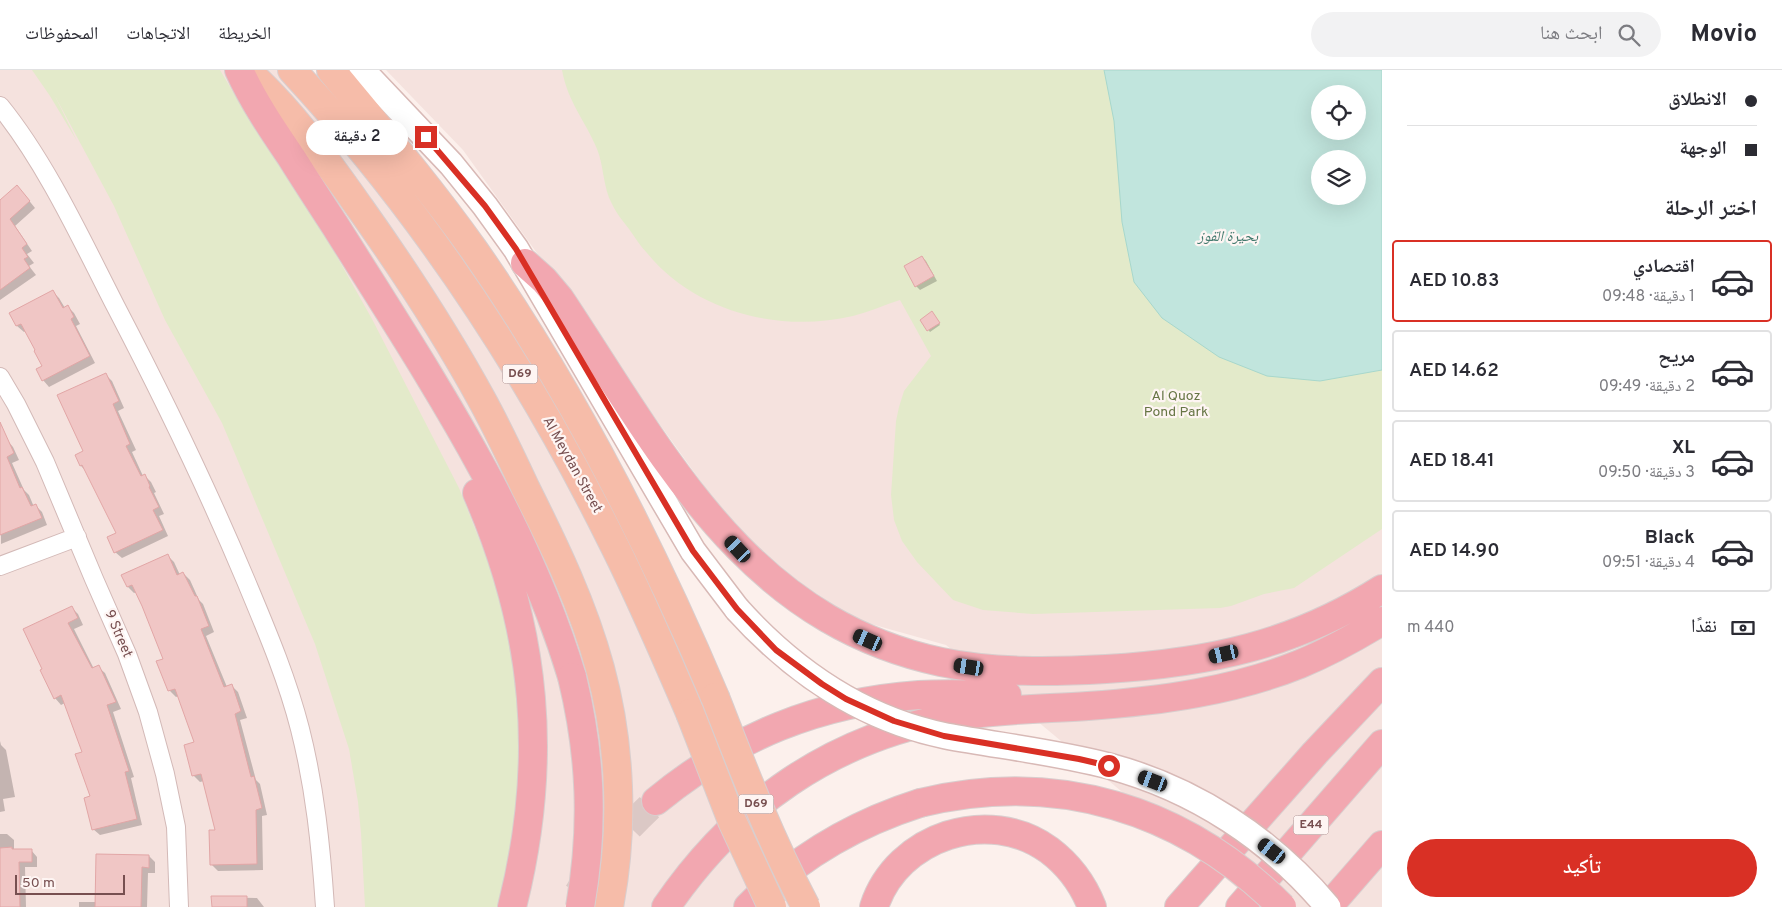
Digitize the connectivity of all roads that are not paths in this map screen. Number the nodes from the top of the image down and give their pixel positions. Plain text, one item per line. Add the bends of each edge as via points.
1 (239, 70) edge
2 (246, 70) edge
3 (292, 70) edge
4 (331, 70) edge
5 (362, 70) edge
6 (0, 106) edge
7 (525, 263) junction
8 (425, 369) junction
9 (0, 378) edge
10 (77, 537) junction
11 (0, 566) edge
12 (1382, 589) edge
13 (1382, 621) edge
14 (1382, 682) edge
15 (1178, 696) junction
16 (1382, 744) edge
17 (656, 801) tunnel mouth
18 (1382, 845) edge
19 (179, 907) edge
20 (325, 907) edge
21 (512, 907) edge
22 (580, 907) edge
23 (609, 907) edge
24 (666, 907) edge
25 (748, 907) edge
26 (772, 907) edge
27 (806, 907) edge
28 (874, 907) edge
29 (1092, 907) edge
30 (1179, 907) edge
31 (1240, 907) edge
32 (1282, 907) edge
33 (1328, 907) edge

1 - 8 highway via 266,119
2 - 23 main road via 306,134 415,288 483,400 568,576 600,669 613,733 618,830
3 - 26 main road, Al Meydan Street / D69, bridge via 344,129 456,275 512,360 564,449 656,635 732,820
4 - 27 main road, Al Meydan Street / D69, bridge via 434,196 474,251 540,351 589,435 682,620 757,806
5 - 7 main road via 451,164
6 - 20 street via 55,190 153,377 216,510 265,626 290,694 308,764 320,837
7 - 12 highway via 560,299 682,482 738,549 784,590 811,608 846,629 891,648 943,663 1009,670 1089,670 1169,664 1272,642 1333,618
7 - 33 main road, bridge via 693,551 737,609 798,668 870,711 919,729 1079,759 1167,786 1241,828 1272,851
8 - 21 highway via 495,536 514,594 526,654 533,715 533,777 526,843
8 - 22 highway, bridge via 476,454 518,538 553,620 572,677 584,735 590,803 586,872
9 - 10 street, 9 Street via 45,462
10 - 11 street
10 - 19 street, 9 Street via 128,654 148,712 176,827
13 - 15 highway via 1330,650 1272,675
14 - 30 highway via 1314,753
15 - 17 highway via 929,695 869,701 816,713 766,731 699,768
15 - 24 highway via 953,717 867,740 796,777 741,819 699,862
16 - 31 highway, E44
18 - 33 highway
25 - 32 highway, bridge via 779,877 822,847 869,822 920,803 947,797 974,792 1029,790 1110,804 1161,823 1209,849 1253,880
28 - 29 highway via 883,886 914,852 957,832 989,830 1020,835 1048,849 1081,883

